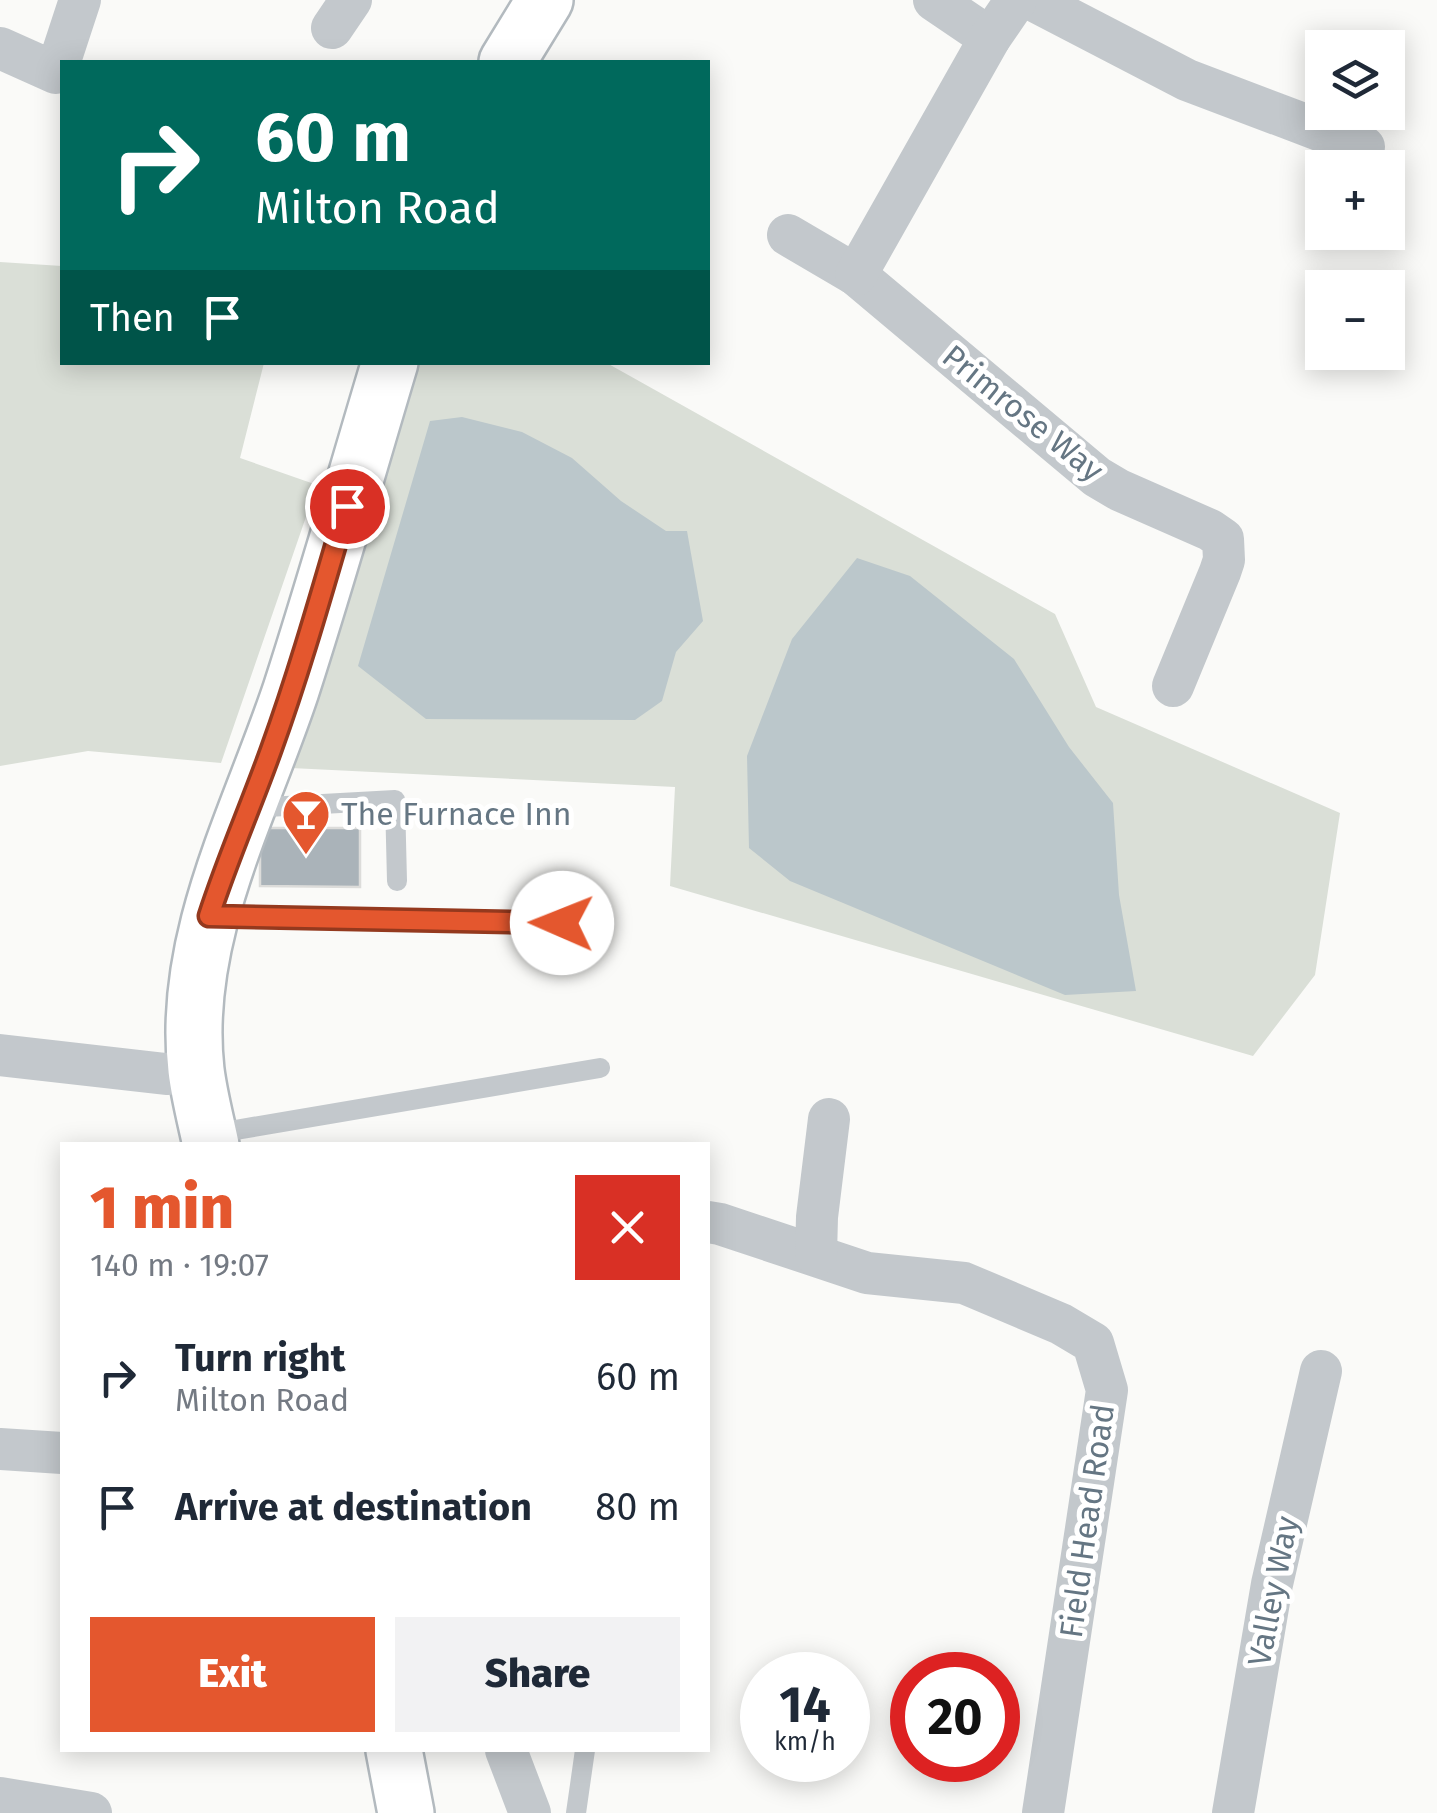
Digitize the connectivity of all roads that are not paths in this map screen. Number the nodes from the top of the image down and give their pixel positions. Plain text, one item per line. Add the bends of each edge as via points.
1 (80, 0) edge
2 (545, 0) edge
3 (934, 0) edge
4 (1016, 0) edge
5 (1033, 0) edge
6 (990, 38) junction
7 (0, 48) edge
8 (508, 60) edge
9 (1364, 147) dead end
10 (788, 234) dead end
11 (856, 275) junction
12 (389, 365) edge
13 (1173, 686) dead end
14 (248, 808) junction
15 (397, 881) dead end
16 (209, 916) junction
17 (562, 923) dead end
18 (0, 1056) edge
19 (600, 1068) dead end
20 (196, 1071) junction
21 (829, 1119) dead end
22 (210, 1140) edge
23 (710, 1222) edge
24 (816, 1255) junction
25 (1321, 1372) dead end
26 (0, 1448) edge
27 (60, 1453) edge
28 (394, 1752) edge
29 (507, 1752) edge
30 (585, 1752) edge
31 (0, 1798) edge
32 (91, 1813) edge
33 (406, 1813) edge
34 (530, 1813) edge
35 (576, 1813) edge
36 (1044, 1813) edge
37 (1233, 1813) edge

1 - 7 street via 56,72
2 - 8 street
3 - 6 street
4 - 6 street
5 - 9 street via 1186,80
6 - 11 street
10 - 11 street, Primrose Way
11 - 13 street, Primrose Way via 1098,477 1223,539 1220,572
12 - 14 street via 316,614
14 - 15 lane via 395,800
14 - 16 street
16 - 17 lane
16 - 20 street via 197,992
18 - 20 street via 166,1074
19 - 22 lane
20 - 22 street
21 - 24 street
23 - 24 street, Field Head Road
24 - 36 street, Field Head Road via 867,1272 964,1283 1093,1343 1107,1390
25 - 37 street, Valley Way via 1272,1584
26 - 27 street
28 - 33 street
29 - 34 street
30 - 35 lane
31 - 32 street

